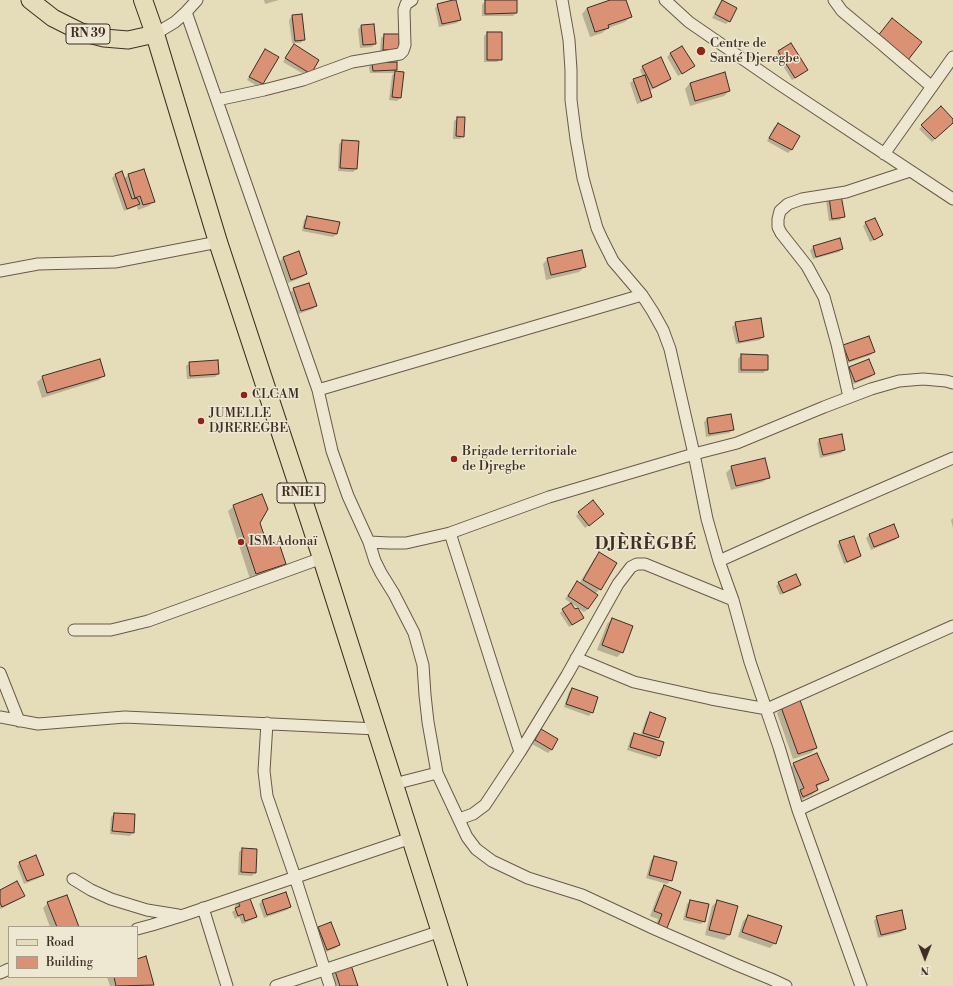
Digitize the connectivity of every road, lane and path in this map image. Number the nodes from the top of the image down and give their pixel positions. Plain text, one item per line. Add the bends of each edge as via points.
1 (30, 0) edge
2 (143, 0) edge
3 (197, 0) edge
4 (412, 0) edge
5 (562, 0) edge
6 (665, 0) edge
7 (834, 0) edge
8 (186, 12) junction
9 (155, 34) junction
10 (953, 57) edge
11 (932, 87) junction
12 (217, 100) junction
13 (884, 154) junction
14 (910, 171) junction
15 (953, 199) edge
16 (218, 242) junction
17 (0, 271) edge
18 (642, 295) junction
19 (953, 383) edge
20 (318, 390) junction
21 (849, 397) junction
22 (694, 454) junction
23 (953, 458) edge
24 (450, 532) junction
25 (369, 542) junction
26 (322, 558) junction
27 (719, 561) junction
28 (733, 600) junction
29 (953, 626) edge
30 (74, 630) dead end
31 (576, 658) junction
32 (0, 673) edge
33 (767, 709) junction
34 (0, 718) edge
35 (19, 721) junction
36 (267, 724) junction
37 (377, 729) junction
38 (953, 737) edge
39 (520, 752) junction
40 (437, 773) junction
41 (394, 784) junction
42 (798, 810) junction
43 (459, 819) junction
44 (411, 838) junction
45 (295, 877) junction
46 (73, 879) dead end
47 (203, 908) junction
48 (181, 916) junction
49 (138, 929) edge
50 (441, 931) junction
51 (325, 970) junction
52 (227, 986) edge
53 (276, 986) edge
54 (330, 986) edge
55 (458, 986) edge
56 (786, 986) edge
57 (860, 986) edge

1 - 9 main road, RN 39 via 53,18 81,32 104,38 128,40
2 - 9 highway, RNIE 1
3 - 8 street
4 - 12 street via 406,4 404,10 405,45 400,54 352,62 304,80
5 - 18 street via 569,40 571,100 583,178 607,250 613,261
6 - 13 street via 689,22
7 - 11 street via 842,11
8 - 9 street
8 - 12 street
9 - 16 highway, RNIE 1
10 - 11 street
11 - 13 street
12 - 20 street
13 - 14 street
14 - 15 street
14 - 21 street via 846,192 802,199 788,204 780,211 778,227 781,233 807,266 824,297
16 - 17 street via 115,262 38,264
16 - 26 highway, RNIE 1
18 - 20 street
18 - 22 street via 663,330 670,349
19 - 21 street via 923,379 899,382
20 - 25 street via 332,451 348,496
21 - 22 street via 737,442
22 - 24 street via 549,497
22 - 27 street via 707,519
23 - 27 street
24 - 25 street via 406,542
24 - 39 street
25 - 40 street via 375,561 414,633 423,665
26 - 30 street via 148,622 111,630
26 - 37 highway, RNIE 1
27 - 28 street
28 - 31 street via 644,564 637,564 631,567 618,584
28 - 33 street via 750,662
29 - 33 street
31 - 33 street via 634,682
31 - 39 street
32 - 35 street
33 - 42 street
34 - 35 street
35 - 36 street via 38,724 125,717
36 - 37 street
36 - 45 street via 264,771 267,796
37 - 41 highway, RNIE 1
38 - 42 street
39 - 43 street via 485,805 473,814
40 - 41 street
40 - 43 street
41 - 44 highway, RNIE 1
42 - 57 street
43 - 56 street via 476,850 492,861 528,878 582,895
44 - 45 street
44 - 50 highway, RNIE 1
45 - 47 street
45 - 51 street
46 - 48 street via 111,900
47 - 48 street
47 - 52 street
48 - 49 street
50 - 51 street
50 - 55 highway, RNIE 1
51 - 53 street
51 - 54 street

